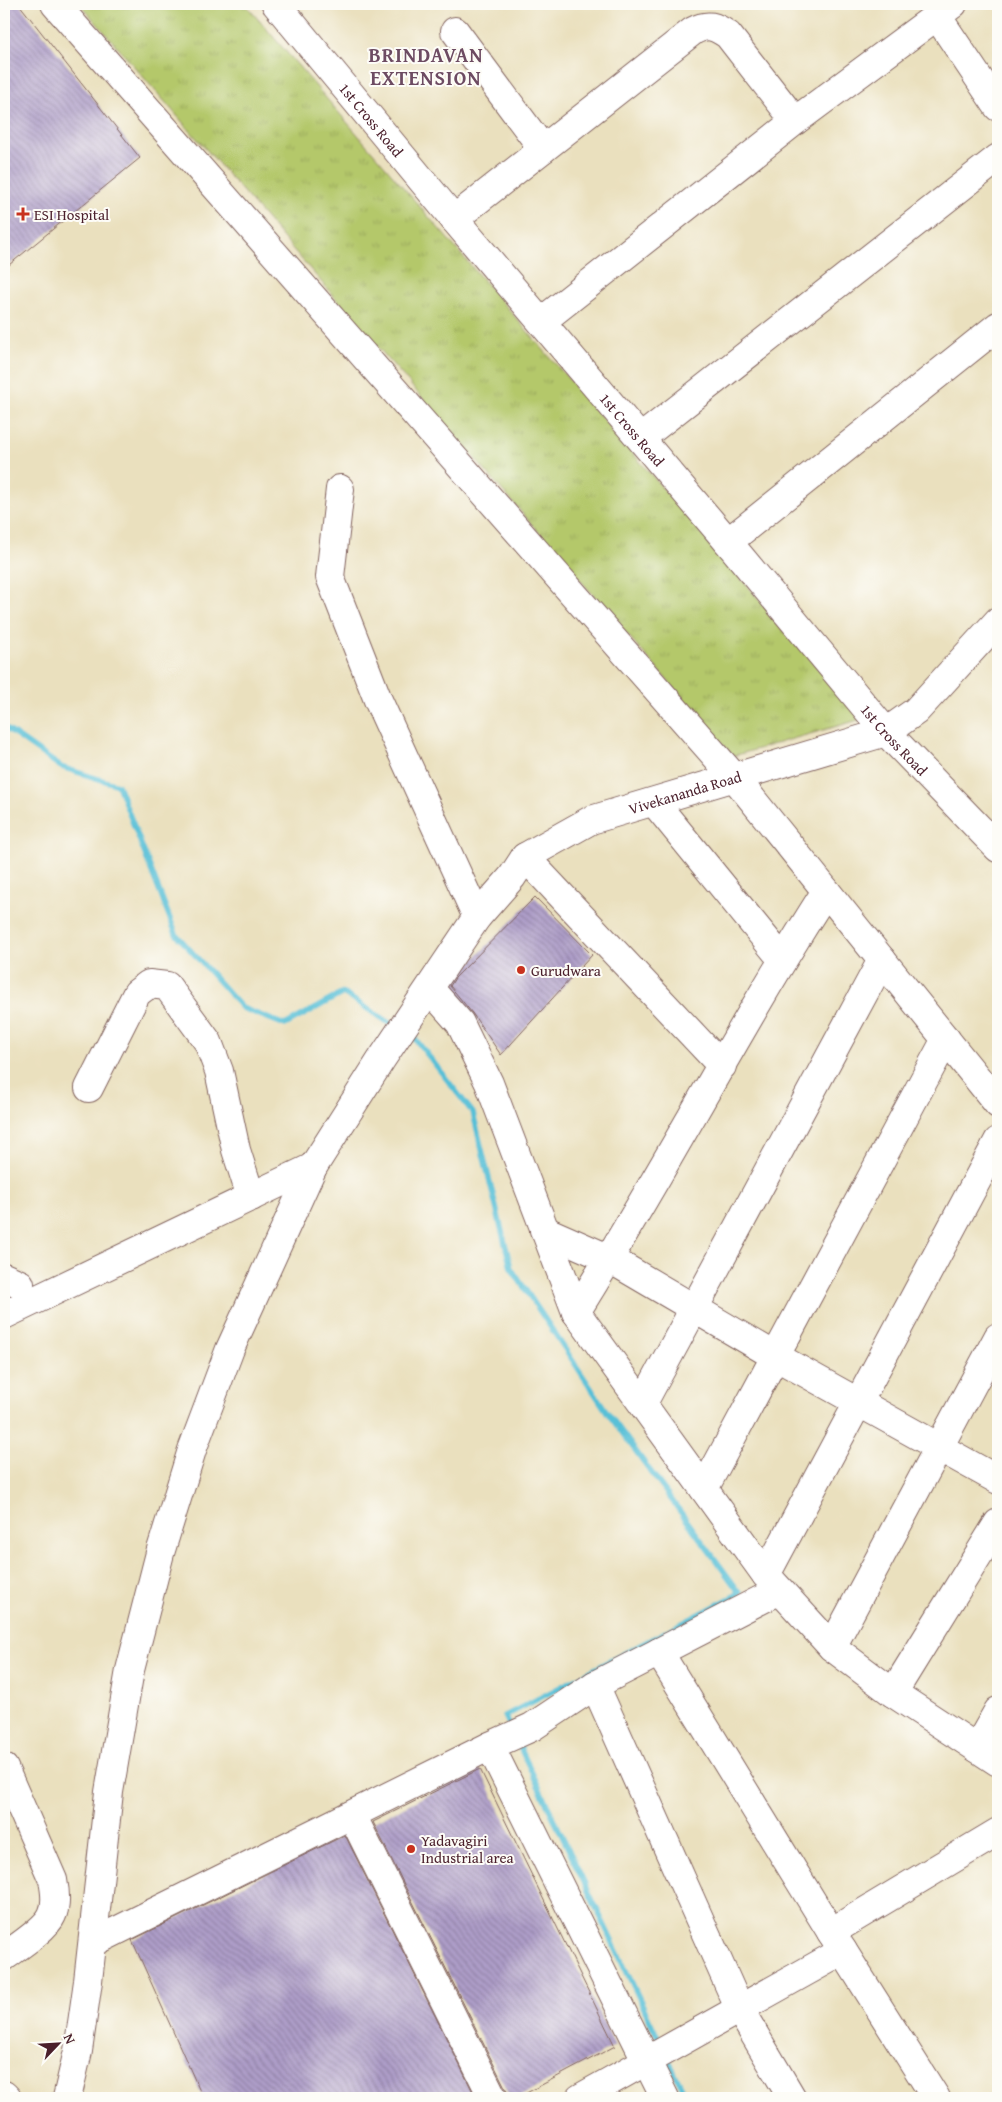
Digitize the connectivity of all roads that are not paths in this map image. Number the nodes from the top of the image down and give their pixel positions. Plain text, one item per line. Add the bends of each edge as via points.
1 (55, 4) edge
2 (276, 4) edge
3 (945, 10) edge
4 (455, 31) dead end
5 (998, 107) edge
6 (795, 121) junction
7 (543, 149) junction
8 (998, 158) edge
9 (454, 218) junction
10 (542, 321) junction
11 (998, 326) edge
12 (640, 438) junction
13 (340, 489) dead end
14 (728, 542) junction
15 (998, 621) edge
16 (886, 732) junction
17 (735, 778) junction
18 (654, 802) junction
19 (993, 833) edge
20 (525, 857) junction
21 (826, 891) junction
22 (477, 917) junction
23 (782, 959) junction
24 (882, 960) junction
25 (430, 989) junction
26 (946, 1039) junction
27 (722, 1066) junction
28 (89, 1088) dead end
29 (998, 1104) edge
30 (998, 1141) edge
31 (313, 1167) junction
32 (251, 1197) junction
33 (544, 1230) junction
34 (610, 1258) junction
35 (694, 1309) junction
36 (576, 1312) junction
37 (4, 1314) edge
38 (998, 1337) edge
39 (776, 1356) junction
40 (858, 1402) junction
41 (643, 1403) junction
42 (940, 1448) junction
43 (998, 1480) edge
44 (704, 1489) junction
45 (998, 1523) edge
46 (771, 1588) junction
47 (832, 1647) junction
48 (659, 1652) junction
49 (595, 1685) junction
50 (892, 1693) junction
51 (998, 1711) edge
52 (495, 1744) junction
53 (988, 1755) edge
54 (4, 1768) edge
55 (352, 1815) junction
56 (998, 1832) edge
57 (54, 1905) junction
58 (97, 1911) junction
59 (94, 1942) junction
60 (837, 1942) junction
61 (4, 1957) edge
62 (740, 2010) junction
63 (649, 2060) junction
64 (4, 2095) edge
65 (7, 2098) edge
66 (67, 2098) edge
67 (493, 2098) edge
68 (580, 2098) edge
69 (665, 2098) edge
70 (792, 2098) edge
71 (936, 2098) edge

1 - 17 street
2 - 9 street, 1st Cross Road
3 - 5 street
3 - 6 street
4 - 7 street
6 - 7 street via 728,35 717,27 704,25
6 - 10 street
7 - 9 street
8 - 12 street
9 - 10 street, 1st Cross Road
10 - 12 street, 1st Cross Road
11 - 14 street
12 - 14 street, 1st Cross Road
13 - 22 street via 330,577 378,700
14 - 16 street, 1st Cross Road
15 - 16 street, Vivekananda Road via 916,711
16 - 17 street, Vivekananda Road
16 - 19 street, 1st Cross Road
17 - 18 street, Vivekananda Road
17 - 21 street
18 - 20 street, Vivekananda Road via 591,820
18 - 23 street
20 - 22 street, Vivekananda Road
20 - 27 street
21 - 23 street
21 - 24 street
22 - 25 street, Vivekananda Road
23 - 27 street
24 - 26 street
24 - 35 street
25 - 31 street, Vivekananda Road
25 - 33 street via 460,1023 489,1083
26 - 29 street
26 - 39 street
27 - 34 street
28 - 32 street via 137,993 149,984 166,986 208,1042 219,1070 236,1150
30 - 40 street
31 - 32 street
31 - 58 street, Vivekananda Road via 230,1349 192,1450 160,1553 130,1670 109,1792
32 - 37 street
33 - 34 street
33 - 36 street
34 - 35 street
34 - 36 street
35 - 39 street
35 - 41 street
36 - 41 street
38 - 42 street
39 - 40 street
39 - 44 street
40 - 42 street
40 - 46 street
41 - 44 street
42 - 43 street
42 - 47 street
44 - 46 street
45 - 50 street
46 - 47 street
46 - 48 street via 720,1622
47 - 50 street
48 - 49 street
48 - 60 street
49 - 52 street via 532,1727
49 - 62 street
50 - 53 street
51 - 53 street
52 - 55 street
52 - 63 street
54 - 57 street via 53,1880
55 - 59 street
55 - 67 street
56 - 60 street
57 - 58 street
57 - 61 street via 52,1915 38,1931
58 - 59 street, Vivekananda Road
59 - 66 street, Vivekananda Road via 78,2051
60 - 62 street
60 - 71 street
62 - 63 street
62 - 70 street
63 - 68 street
63 - 69 street
64 - 65 street

